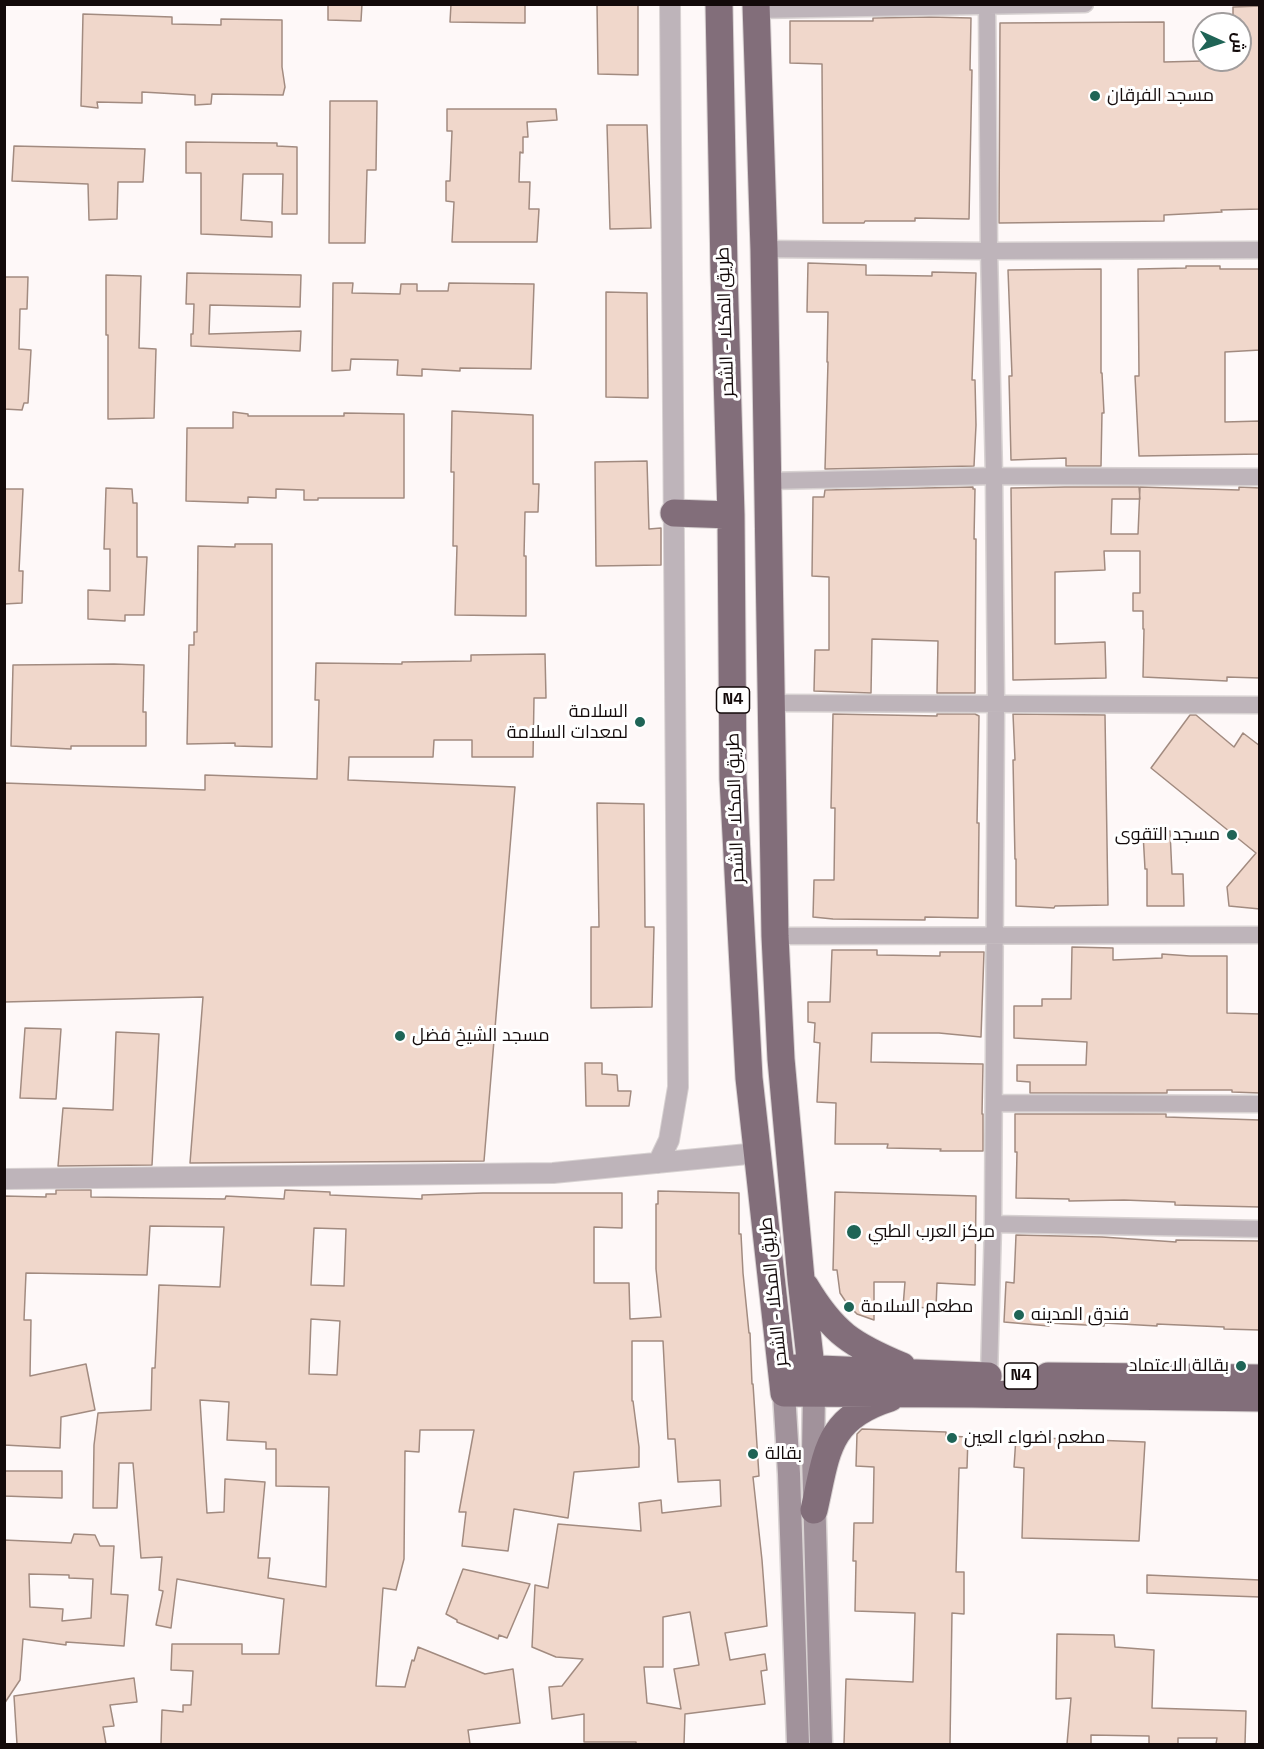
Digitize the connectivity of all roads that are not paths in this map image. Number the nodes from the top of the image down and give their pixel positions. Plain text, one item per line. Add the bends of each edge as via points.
1 (670, 4) edge
2 (1085, 4) edge
3 (987, 5) edge
4 (756, 7) edge
5 (719, 8) edge
6 (764, 249) junction
7 (1260, 250) edge
8 (989, 251) junction
9 (994, 476) junction
10 (1260, 477) edge
11 (768, 481) junction
12 (674, 513) junction
13 (731, 514) junction
14 (772, 703) junction
15 (996, 704) junction
16 (1260, 705) edge
17 (773, 777) junction
18 (733, 779) junction
19 (995, 935) junction
20 (1260, 935) edge
21 (775, 936) junction
22 (994, 1103) junction
23 (1260, 1104) edge
24 (758, 1153) junction
25 (658, 1163) junction
26 (4, 1179) edge
27 (993, 1224) junction
28 (1260, 1229) edge
29 (801, 1279) junction
30 (989, 1376) junction
31 (1260, 1378) edge
32 (783, 1381) junction
33 (813, 1381) junction
34 (911, 1384) junction
35 (1260, 1398) edge
36 (814, 1510) junction
37 (798, 1744) edge
38 (821, 1744) edge

1 - 12 street
2 - 3 street
3 - 4 street
3 - 8 street
4 - 5 highway
4 - 6 highway, طريق المكلا - الشحر / N4
5 - 13 highway, طريق المكلا - الشحر / N4
6 - 8 street
6 - 11 highway, طريق المكلا - الشحر / N4
7 - 8 street
8 - 9 street
9 - 10 street
9 - 11 street
9 - 15 street
11 - 14 highway, طريق المكلا - الشحر / N4
12 - 13 highway
12 - 25 street via 678,1088 669,1140
13 - 18 highway, طريق المكلا - الشحر / N4
14 - 15 street
14 - 17 highway, طريق المكلا - الشحر / N4
15 - 16 street
15 - 19 street
17 - 18 highway
17 - 21 highway, طريق المكلا - الشحر / N4
18 - 24 highway, طريق المكلا - الشحر / N4
19 - 20 street
19 - 21 street
19 - 22 street
21 - 29 highway, طريق المكلا - الشحر / N4 via 781,1059
22 - 23 street
22 - 27 street
24 - 25 street
24 - 32 highway, طريق المكلا - الشحر / N4
25 - 26 street via 553,1173
27 - 28 street
27 - 30 street
29 - 33 highway, طريق المكلا - الشحر / N4
29 - 34 highway via 838,1331
30 - 31 highway, N4
30 - 34 highway, N4
32 - 33 highway, N4
32 - 37 main road
33 - 34 highway, N4
33 - 36 main road
34 - 35 highway, N4
34 - 36 highway via 870,1404 837,1431
36 - 38 main road

